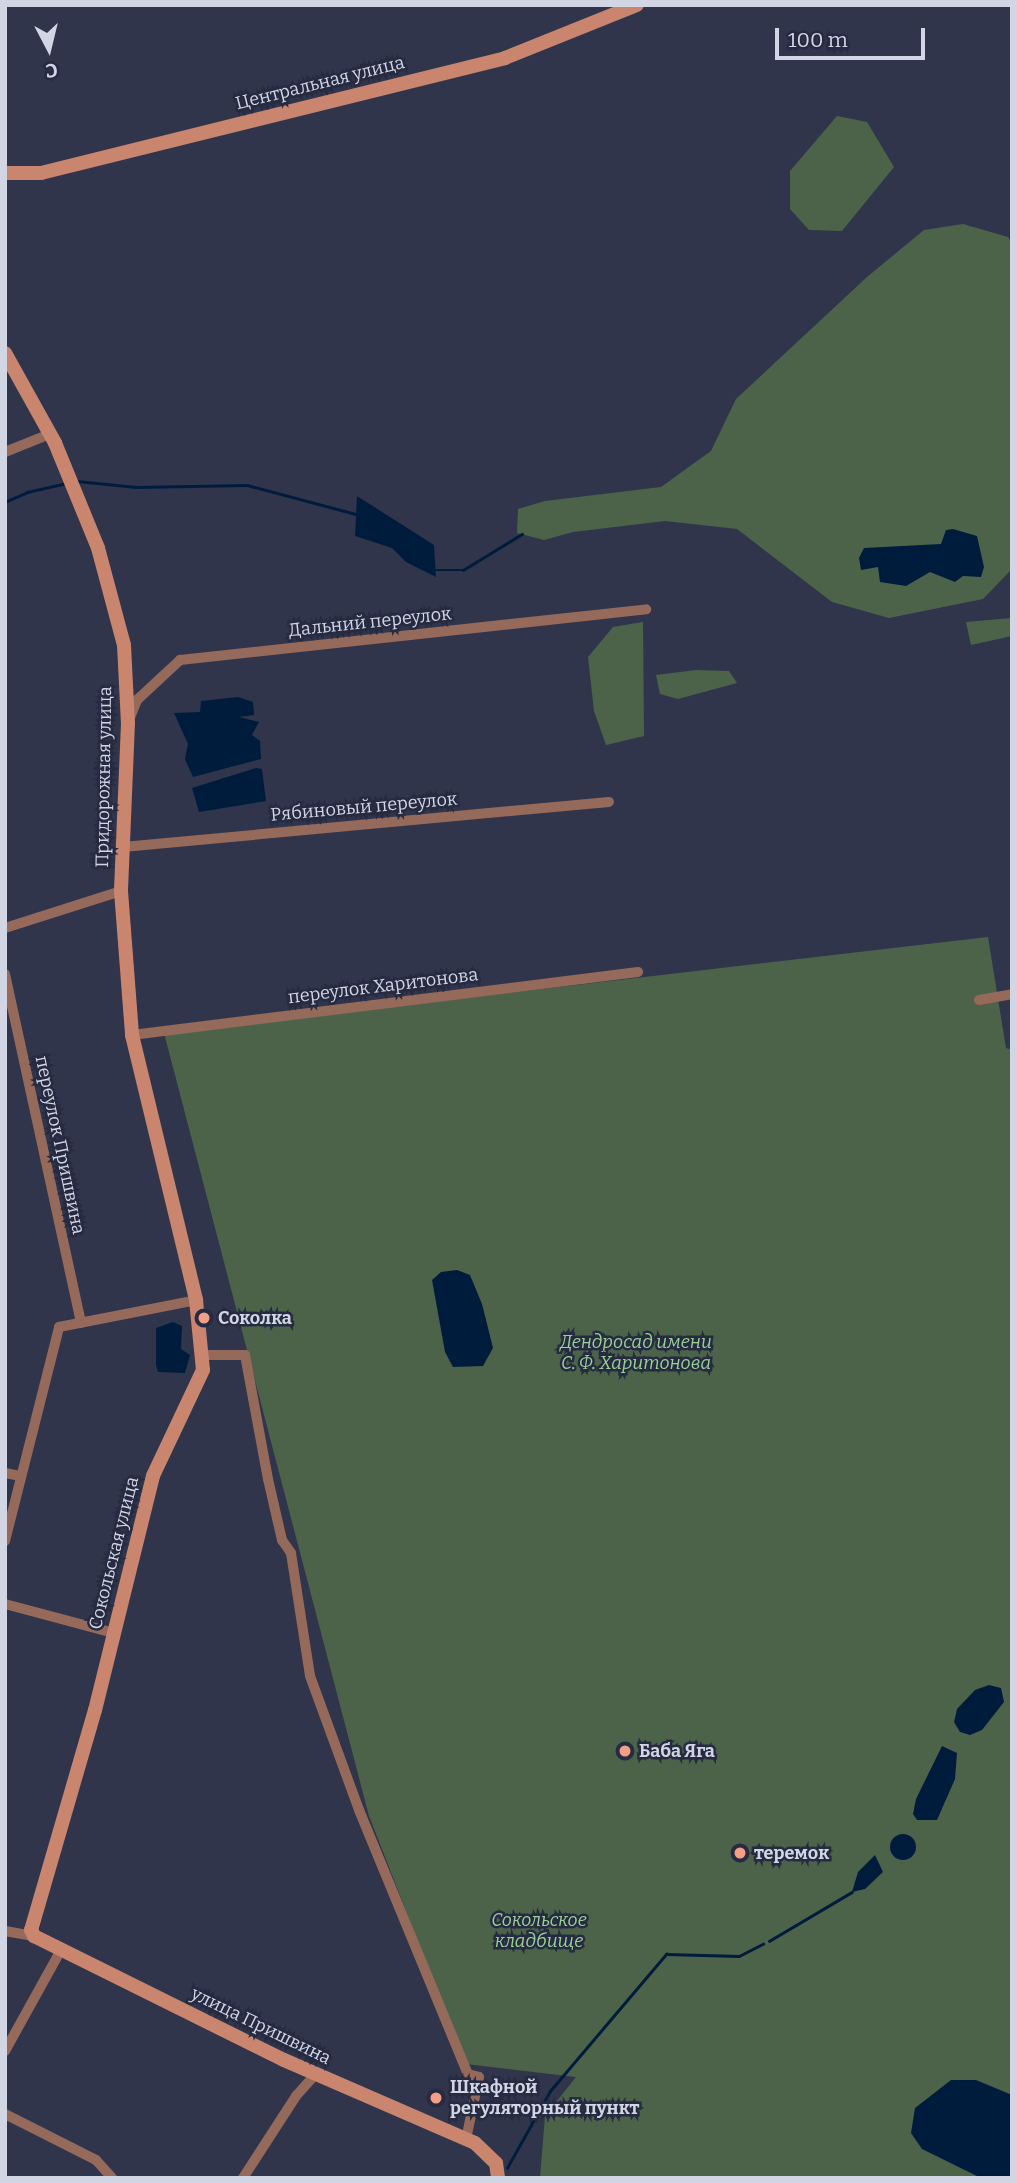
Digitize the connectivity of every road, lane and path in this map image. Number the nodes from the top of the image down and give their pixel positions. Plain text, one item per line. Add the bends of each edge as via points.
1 (637, 5) edge
2 (612, 10) edge
3 (5, 173) edge
4 (6, 355) edge
5 (50, 434) junction
6 (5, 452) edge
7 (646, 609) dead end
8 (128, 723) junction
9 (609, 802) dead end
10 (123, 847) junction
11 (121, 891) junction
12 (5, 928) edge
13 (638, 972) dead end
14 (5, 974) edge
15 (1012, 994) edge
16 (979, 1000) dead end
17 (132, 1035) junction
18 (196, 1300) junction
19 (81, 1323) junction
20 (201, 1355) junction
21 (5, 1474) edge
22 (21, 1476) junction
23 (5, 1541) edge
24 (5, 1604) edge
25 (114, 1633) junction
26 (5, 1931) edge
27 (34, 1936) junction
28 (61, 1950) junction
29 (5, 2051) edge
30 (316, 2074) junction
31 (5, 2114) edge
32 (466, 2139) junction
33 (497, 2171) edge
34 (112, 2178) edge
35 (243, 2178) edge

1 - 2 street, Центральная улица
2 - 3 street, Центральная улица via 505,58 41,173
4 - 5 street, Придорожная улица
5 - 6 street
5 - 8 street, Придорожная улица via 98,548 124,645
7 - 8 street, Дальний переулок via 180,660 138,700
8 - 10 street, Придорожная улица
9 - 10 street, Рябиновый переулок
10 - 11 street, Придорожная улица
11 - 12 street
11 - 17 street, Сокольская улица
13 - 17 street, переулок Харитонова
14 - 19 street, переулок Пришвина
15 - 16 street
17 - 18 street, Сокольская улица
18 - 19 street
18 - 20 street, Сокольская улица
19 - 22 street via 59,1327
20 - 25 street, Сокольская улица via 203,1370 153,1476
20 - 32 street via 245,1356 279,1528 290,1553 310,1676 359,1810 468,2074 478,2077
21 - 22 street
22 - 23 street
24 - 25 street
25 - 27 street, Сокольская улица via 30,1924
26 - 27 street, улица Пришвина
27 - 28 street, улица Пришвина
28 - 29 street
28 - 30 street, улица Пришвина
30 - 32 street, улица Пришвина
30 - 35 street via 296,2096
31 - 34 street via 96,2160
32 - 33 street, улица Пришвина

